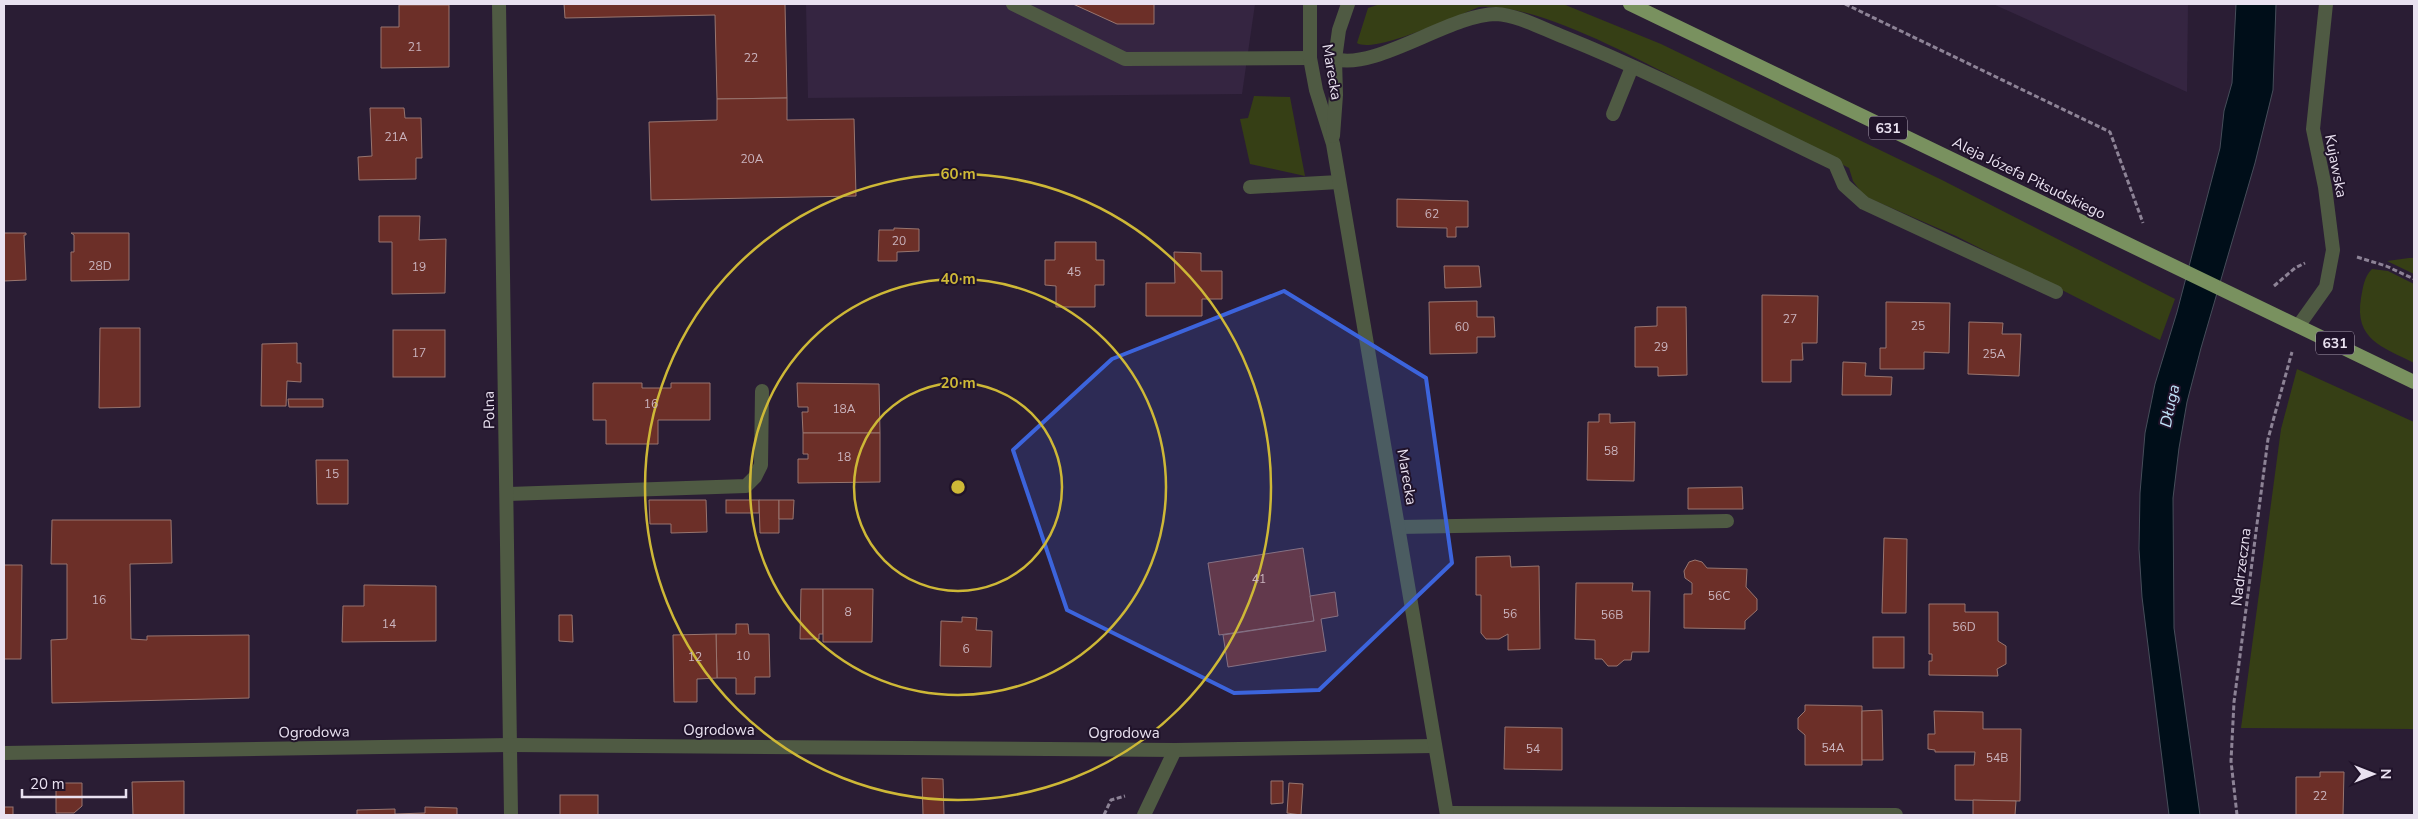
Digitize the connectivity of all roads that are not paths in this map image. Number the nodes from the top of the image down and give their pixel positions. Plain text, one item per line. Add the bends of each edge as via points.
1 (499, 4) edge
2 (1013, 4) edge
3 (1310, 4) edge
4 (1348, 4) edge
5 (1630, 4) edge
6 (2326, 4) edge
7 (1310, 58) junction
8 (1334, 59) junction
9 (1632, 67) junction
10 (1613, 114) dead end
11 (1333, 144) junction
12 (1339, 182) junction
13 (1250, 187) dead end
14 (2056, 292) dead end
15 (2299, 325) junction
16 (2414, 382) edge
17 (762, 391) dead end
18 (507, 494) junction
19 (1727, 521) dead end
20 (1399, 527) junction
21 (511, 745) junction
22 (1434, 746) junction
23 (1174, 750) junction
24 (4, 754) edge
25 (1447, 814) edge
26 (511, 815) edge
27 (1144, 815) edge
28 (1896, 815) edge

1 - 18 street, Polna
2 - 7 street via 1125,59
3 - 7 street, Marecka
4 - 8 street, Marecka
5 - 15 main road, Aleja Józefa Piłsudskiego / 631
6 - 15 street, Kujawska via 2312,129 2325,187 2333,250 2326,287
7 - 11 street, Marecka
8 - 9 street via 1347,63 1479,16 1497,14 1530,24
8 - 11 street, Marecka
9 - 10 street
9 - 14 street via 1835,164 1844,185 1864,203
11 - 12 street, Marecka
12 - 13 street
12 - 20 street, Marecka
15 - 16 main road, Aleja Józefa Piłsudskiego / 631
17 - 18 street via 761,464 746,486
18 - 21 street, Polna
19 - 20 street
20 - 22 street, Marecka
21 - 23 street, Ogrodowa
21 - 24 street, Ogrodowa
21 - 26 street, Polna
22 - 23 street, Ogrodowa
22 - 25 street, Marecka
23 - 27 street
25 - 28 street

